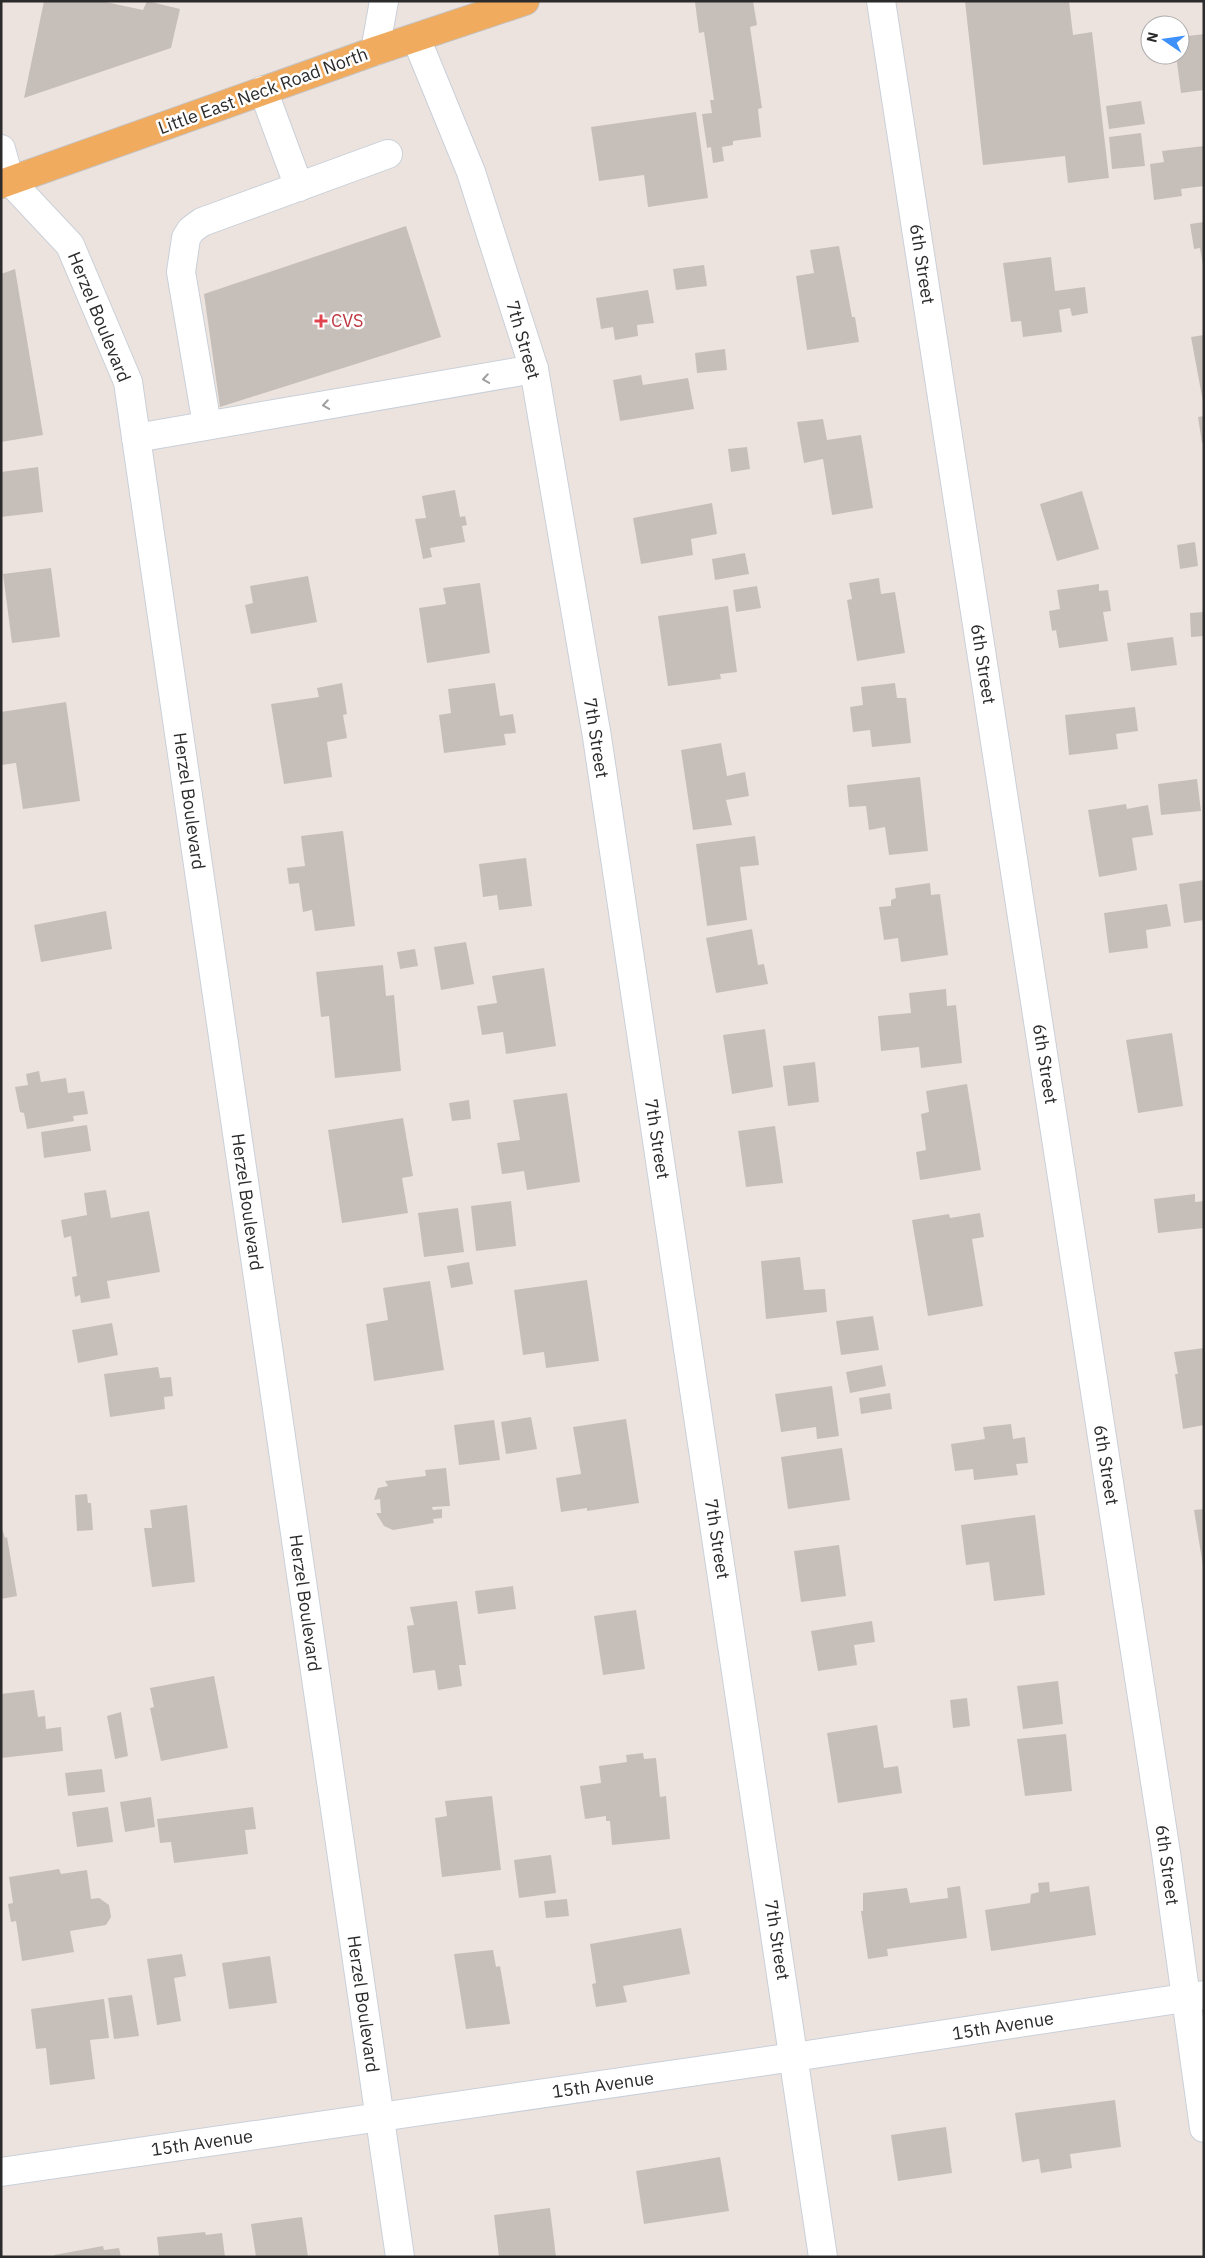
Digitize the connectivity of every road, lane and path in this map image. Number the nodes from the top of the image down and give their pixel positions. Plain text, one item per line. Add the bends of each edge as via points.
1 (384, 1) edge
2 (525, 1) edge
3 (881, 1) edge
4 (416, 38) junction
5 (375, 51) junction
6 (264, 90) junction
7 (1, 149) edge
8 (388, 154) dead end
9 (6, 182) edge
10 (299, 186) junction
11 (534, 369) junction
12 (207, 425) junction
13 (136, 438) junction
14 (1194, 1997) edge
15 (794, 2057) junction
16 (379, 2118) junction
17 (1204, 2128) edge
18 (1, 2172) edge
19 (400, 2257) edge
20 (823, 2257) edge

1 - 5 street
2 - 4 main road, Little East Neck Road North
3 - 14 street, 6th Street via 1166,1853
4 - 5 main road, Little East Neck Road North
4 - 11 street, 7th Street via 472,172
5 - 6 main road, Little East Neck Road North
6 - 9 main road, Little East Neck Road North
6 - 10 street
7 - 9 street
8 - 10 street
9 - 13 street, Herzel Boulevard via 70,245 128,382
10 - 12 street via 202,222 186,238 181,272
11 -> 12 street
11 - 15 street, 7th Street via 596,737
12 - 13 street
13 - 16 street, Herzel Boulevard
14 - 15 street, 15th Avenue
14 - 17 street, 6th Street
15 - 16 street, 15th Avenue
15 - 20 street, 7th Street
16 - 18 street, 15th Avenue
16 - 19 street, Herzel Boulevard

